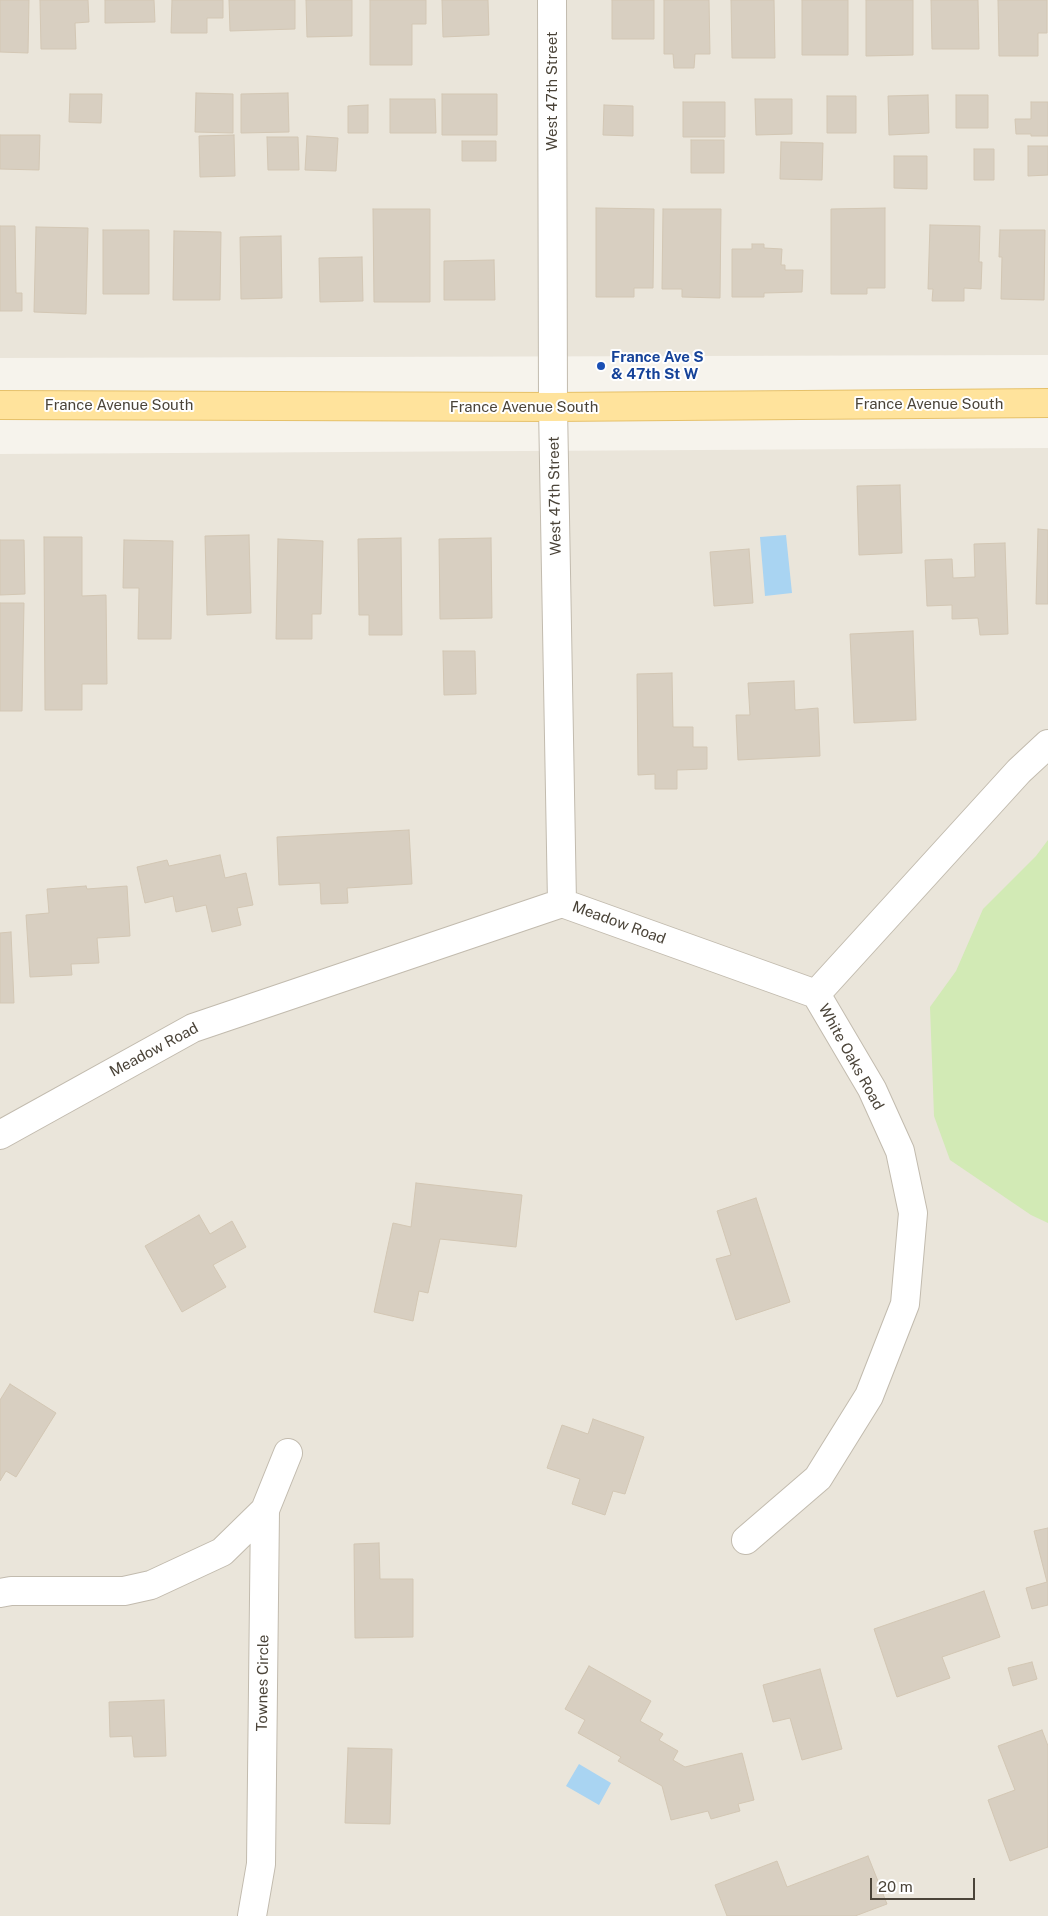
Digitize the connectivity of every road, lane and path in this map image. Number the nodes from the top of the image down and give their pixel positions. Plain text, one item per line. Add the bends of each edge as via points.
1 (552, 0) edge
2 (1048, 403) edge
3 (0, 405) edge
4 (553, 407) junction
5 (1048, 744) edge
6 (562, 903) junction
7 (816, 994) junction
8 (0, 1135) edge
9 (288, 1453) dead end
10 (264, 1510) junction
11 (746, 1540) dead end
12 (0, 1592) edge
13 (252, 1916) edge

1 - 4 street, West 47th Street
2 - 4 main road, France Avenue South
3 - 4 main road, France Avenue South
4 - 6 street, West 47th Street
5 - 7 street via 1019,771
6 - 7 street, Meadow Road
6 - 8 street, Meadow Road via 193,1028
7 - 11 street, White Oaks Road via 872,1089 900,1151 913,1213 904,1304 869,1396 818,1478
9 - 10 street, Townes Circle
10 - 12 street via 222,1552 151,1585 124,1591
10 - 13 street, Townes Circle via 261,1864

